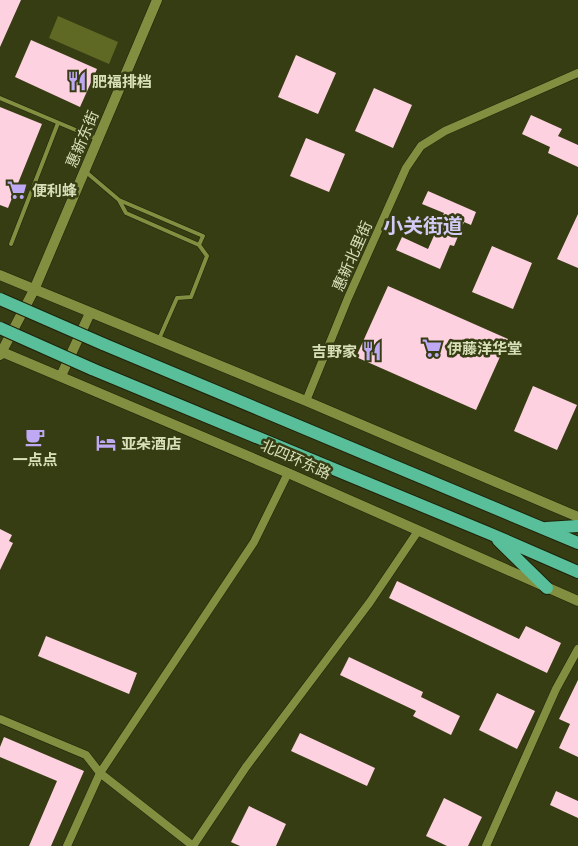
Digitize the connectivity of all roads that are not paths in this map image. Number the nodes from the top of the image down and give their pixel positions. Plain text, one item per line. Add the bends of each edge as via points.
1 (157, 0) edge
2 (578, 73) edge
3 (0, 98) edge
4 (58, 124) junction
5 (98, 140) junction
6 (84, 171) junction
7 (119, 200) junction
8 (11, 244) dead end
9 (199, 245) junction
10 (0, 276) edge
11 (34, 290) junction
12 (0, 299) edge
13 (90, 313) junction
14 (0, 328) edge
15 (0, 334) edge
16 (159, 341) junction
17 (0, 352) edge
18 (61, 376) junction
19 (306, 401) junction
20 (288, 473) junction
21 (578, 517) edge
22 (578, 526) edge
23 (542, 528) junction
24 (418, 531) junction
25 (493, 535) junction
26 (578, 544) edge
27 (578, 572) edge
28 (547, 588) junction
29 (578, 602) edge
30 (578, 649) edge
31 (0, 719) edge
32 (100, 773) junction
33 (68, 846) edge
34 (193, 846) edge
35 (486, 846) edge

1 - 5 street, 惠新东街
2 - 19 street, 惠新北里街 via 445,131 420,146 406,168
3 - 4 lane
4 - 5 lane
4 - 8 lane
5 - 6 street, 惠新东街
6 - 7 lane
6 - 11 street, 惠新东街
7 - 9 lane via 126,213
7 - 9 lane via 203,236
9 - 16 lane via 207,256 191,297 177,298
10 - 11 street
11 - 13 street
11 - 15 street
11 - 17 street
12 - 23 highway, 北四环东路, bridge
13 - 16 street
13 - 18 street
14 - 25 highway, 北四环东路, bridge
16 - 19 street
17 - 18 street, 北四环东路
18 - 20 street, 北四环东路
19 - 21 street
20 - 24 street, 北四环东路
20 - 32 street via 254,542
22 - 23 highway
23 - 26 highway, 北四环东路
24 - 28 street, 北四环东路
24 - 34 street via 370,602 246,767
25 - 27 highway, 北四环东路
25 - 28 highway
28 - 29 street, 北四环东路
30 - 35 street via 556,689
31 - 32 street via 86,755
32 - 33 street
32 - 34 street

